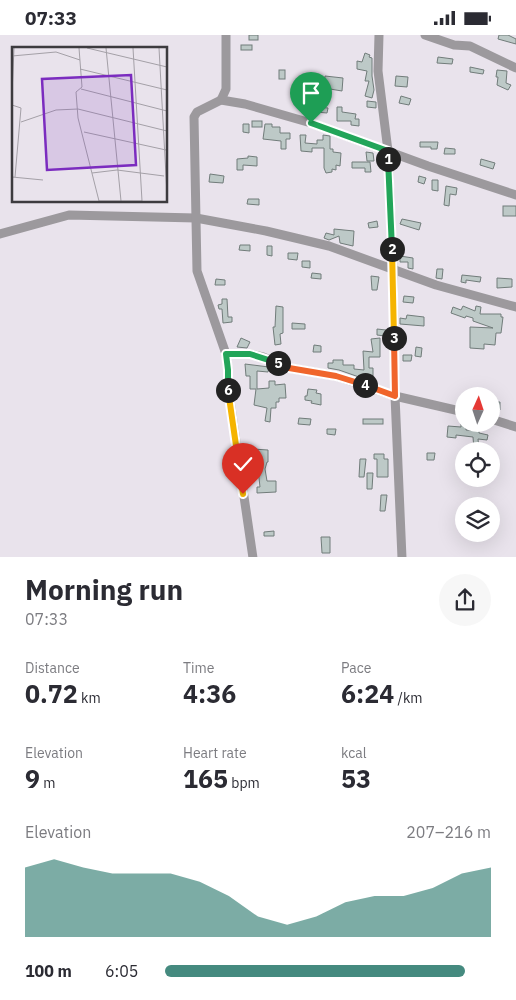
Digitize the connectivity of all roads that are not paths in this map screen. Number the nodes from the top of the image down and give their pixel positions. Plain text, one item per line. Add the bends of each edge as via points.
1 (226, 35) edge
2 (379, 35) edge
3 (425, 35) edge
4 (516, 68) edge
5 (221, 100) junction
6 (388, 151) junction
7 (516, 195) edge
8 (196, 218) junction
9 (0, 233) edge
10 (393, 270) junction
11 (516, 307) edge
12 (226, 354) junction
13 (395, 396) junction
14 (455, 410) edge
15 (500, 422) edge
16 (516, 427) edge
17 (253, 557) edge
18 (402, 557) edge

1 - 5 street via 226,89
2 - 6 street via 378,71
3 - 4 street via 454,45 470,46
5 - 6 street via 311,123
5 - 8 street via 197,112 194,117
6 - 7 street
6 - 10 street
8 - 9 street via 68,215
8 - 10 street via 328,246
8 - 12 street via 197,271
10 - 11 street
10 - 13 street
12 - 13 street via 257,356 289,368 336,376
12 - 17 street via 228,394
13 - 14 street
13 - 18 street
15 - 16 street

